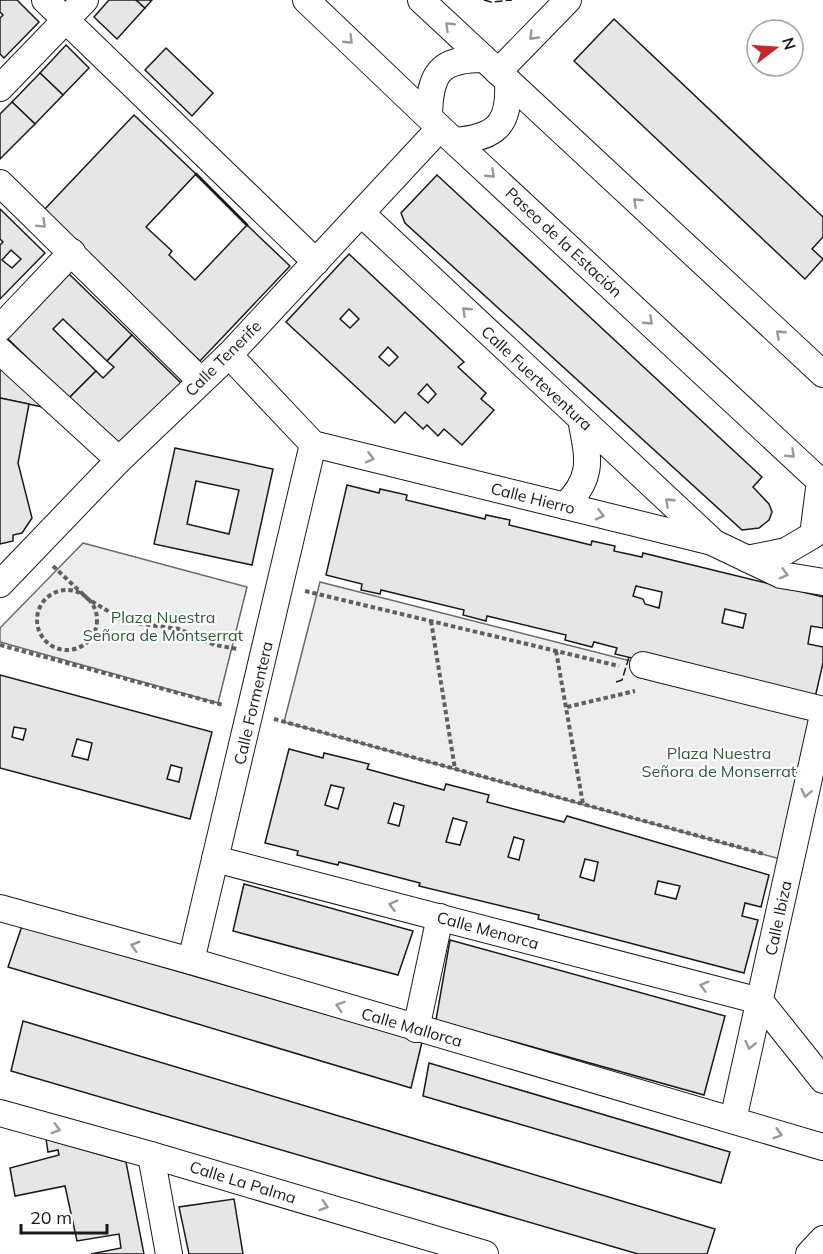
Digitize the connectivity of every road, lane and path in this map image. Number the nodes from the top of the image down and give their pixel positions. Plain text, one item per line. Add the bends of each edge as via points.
1 (45, 0) edge
2 (85, 0) edge
3 (306, 0) edge
4 (422, 0) edge
5 (568, 0) edge
6 (65, 20) junction
7 (497, 71) junction
8 (0, 88) edge
9 (442, 128) junction
10 (0, 183) edge
11 (362, 214) junction
12 (72, 252) junction
13 (316, 262) junction
14 (0, 328) edge
15 (0, 351) edge
16 (229, 355) junction
17 (823, 374) edge
18 (200, 380) junction
19 (581, 419) junction
20 (313, 444) junction
21 (119, 460) junction
22 (822, 482) edge
23 (565, 506) junction
24 (712, 542) junction
25 (818, 542) edge
26 (35, 549) junction
27 (747, 559) junction
28 (823, 582) edge
29 (0, 584) edge
30 (281, 585) junction
31 (88, 599) junction
32 (431, 621) junction
33 (0, 645) edge
34 (57, 648) junction
35 (556, 651) junction
36 (264, 655) junction
37 (53, 659) junction
38 (631, 665) junction
39 (567, 707) junction
40 (823, 710) edge
41 (250, 713) junction
42 (823, 716) edge
43 (455, 769) junction
44 (583, 804) junction
45 (215, 859) junction
46 (791, 862) junction
47 (0, 908) edge
48 (440, 917) junction
49 (191, 961) junction
50 (760, 1001) junction
51 (416, 1029) junction
52 (823, 1080) edge
53 (0, 1113) edge
54 (733, 1120) junction
55 (823, 1147) edge
56 (151, 1155) junction
57 (823, 1239) edge
58 (169, 1254) edge
59 (485, 1254) edge
60 (809, 1254) edge

1 - 6 street
2 - 6 street
3 -> 9 street, Paseo de la Estación
7 -> 4 street
5 -> 7 street
6 - 8 street
6 - 13 street
7 - 9 street via 509,100 499,126 489,135 475,139
7 - 9 street via 464,59 441,70 429,92
17 -> 7 street
9 - 11 street, Calle Tenerife
9 -> 22 street, Paseo de la Estación
10 -> 12 street
11 - 13 street, Calle Tenerife
19 -> 11 street, Calle Fuerteventura
12 - 14 street
12 - 18 street
13 - 16 street, Calle Tenerife
15 - 21 street
16 - 18 street, Calle Tenerife
16 - 20 street
18 - 21 street, Calle Tenerife
19 - 23 street via 588,472 578,494
24 -> 19 street, Calle Fuerteventura
20 -> 23 street, Calle Hierro
20 - 30 street, Calle Formentera
21 - 26 street, Calle Tenerife
22 - 25 street
23 -> 24 street, Calle Hierro
24 - 27 street, Calle Hierro
25 - 27 street
26 - 29 street, Calle Tenerife
26 - 31 path
27 -> 28 street, Calle Hierro via 781,575
30 - 32 path
30 - 36 street, Calle Formentera
31 - 34 path via 97,616 92,636 76,648
31 - 34 path via 81,593 62,590 52,593 39,607 36,616 41,636
31 - 36 path via 126,622 179,629 215,645
32 - 35 path
32 - 43 path
33 - 37 path
34 - 37 path
35 - 38 path
35 - 39 path
36 - 41 street, Calle Formentera
37 - 41 path
38 - 39 path via 635,692
38 - 40 street
39 - 44 path
41 - 43 path
41 - 45 street, Calle Formentera
42 -> 46 street, Calle Ibiza
43 - 44 path
44 - 46 path
48 -> 45 street, Calle Menorca
45 - 49 street, Calle Formentera
46 - 50 street, Calle Ibiza
49 -> 47 street, Calle Mallorca
50 -> 48 street, Calle Menorca
48 - 51 street
51 -> 49 street, Calle Mallorca
50 - 52 street
50 -> 54 street, Calle Ibiza
51 - 54 street, Calle Mallorca
53 -> 56 street, Calle La Palma
54 -> 55 street, Calle Mallorca
56 - 58 street
56 -> 59 street, Calle La Palma
57 - 60 street

